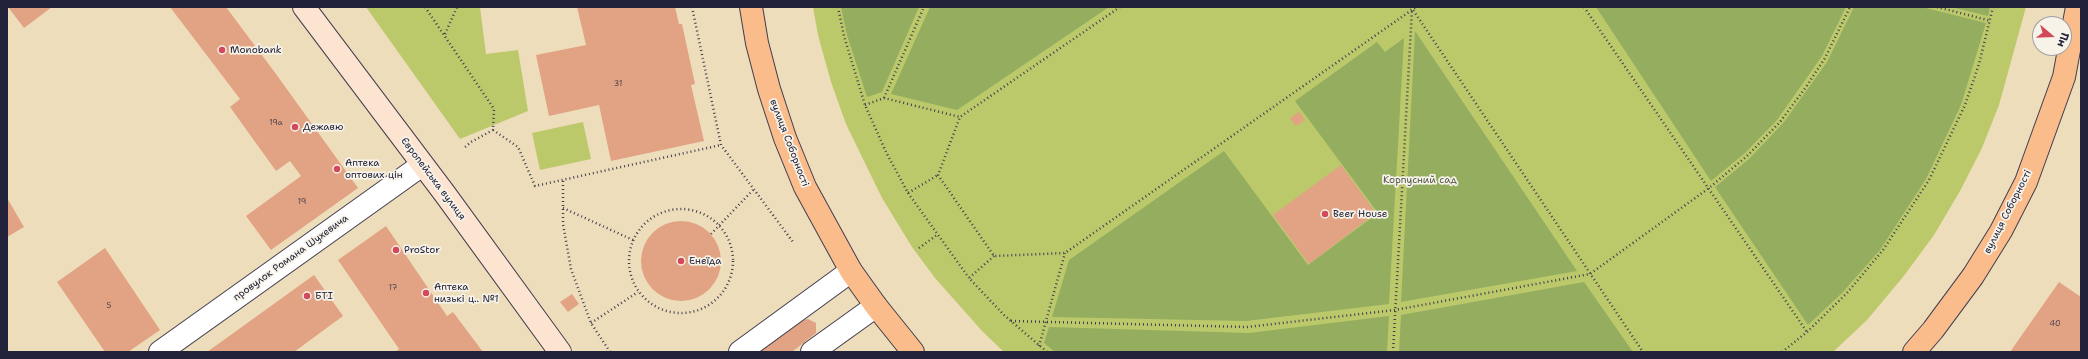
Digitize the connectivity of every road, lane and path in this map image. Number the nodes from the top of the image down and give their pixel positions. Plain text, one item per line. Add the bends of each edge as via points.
1 (304, 7) edge
2 (425, 7) edge
3 (457, 7) edge
4 (692, 7) edge
5 (751, 7) edge
6 (838, 7) edge
7 (924, 7) edge
8 (1120, 7) edge
9 (1416, 7) edge
10 (1584, 7) edge
11 (1850, 7) edge
12 (1937, 7) edge
13 (1993, 7) edge
14 (2078, 7) edge
15 (1412, 8) edge
16 (1990, 20) junction
17 (444, 34) junction
18 (2077, 41) edge
19 (884, 98) junction
20 (865, 105) junction
21 (960, 118) junction
22 (493, 130) junction
23 (721, 145) junction
24 (464, 148) dead end
25 (422, 165) junction
26 (938, 175) junction
27 (563, 181) junction
28 (1709, 188) junction
29 (753, 189) junction
30 (908, 193) junction
31 (562, 208) junction
32 (719, 225) junction
33 (711, 234) dead end
34 (937, 235) junction
35 (633, 240) junction
36 (793, 242) dead end
37 (919, 248) dead end
38 (1065, 253) junction
39 (994, 256) junction
40 (850, 271) junction
41 (1590, 274) junction
42 (969, 278) junction
43 (638, 292) junction
44 (876, 306) junction
45 (1395, 310) junction
46 (1011, 321) junction
47 (1046, 322) junction
48 (591, 323) junction
49 (1807, 332) junction
50 (1039, 346) junction
51 (160, 352) edge
52 (560, 352) edge
53 (610, 352) edge
54 (740, 352) edge
55 (812, 352) edge
56 (913, 352) edge
57 (1047, 352) edge
58 (1393, 352) edge
59 (1643, 352) edge
60 (1782, 352) edge
61 (1914, 352) edge

1 - 25 main road, Європейська вулиця
2 - 17 path
3 - 17 path
4 - 23 path
5 - 40 main road, вулиця Соборності via 757,43 785,138 805,187
6 - 20 path
7 - 19 path
8 - 21 path
9 - 15 path
10 - 28 path
11 - 28 path via 1825,58 1780,122 1747,156
12 - 16 path
13 - 16 path
14 - 18 main road, вулиця Соборності
15 - 38 path
15 - 41 path
15 - 45 path
16 - 49 path via 1965,105 1929,180 1884,250 1847,293
17 - 22 path via 494,109
18 - 61 main road, вулиця Соборності via 2022,189 2000,231 1973,276
19 - 20 path
19 - 21 path
20 - 30 path
21 - 26 path
22 - 24 path
22 - 27 path via 518,146 535,186
23 - 27 path
23 - 29 path
25 - 51 street, провулок Романа Шухевича
25 - 52 main road, Європейська вулиця
26 - 30 path
26 - 39 path
27 - 31 path
28 - 41 path
28 - 49 path
29 - 32 path
29 - 36 path
30 - 34 path
31 - 35 path
31 - 48 path via 570,269
32 - 33 path
32 - 35 path via 695,211 667,211 654,216 642,226
32 - 43 path via 732,251 732,265 730,279 713,302 688,313 674,313 648,302
34 - 37 path
34 - 42 path
35 - 43 path via 629,265
38 - 39 path
38 - 47 path
39 - 42 path
40 - 44 main road, вулиця Соборності
40 - 54 street
41 - 45 path
41 - 59 path
42 - 46 path
43 - 48 path
44 - 55 street
44 - 56 main road, вулиця Соборності
45 - 47 path via 1247,327
45 - 58 path
46 - 47 path
46 - 50 path
47 - 50 path
48 - 53 path
49 - 60 path
50 - 57 path

